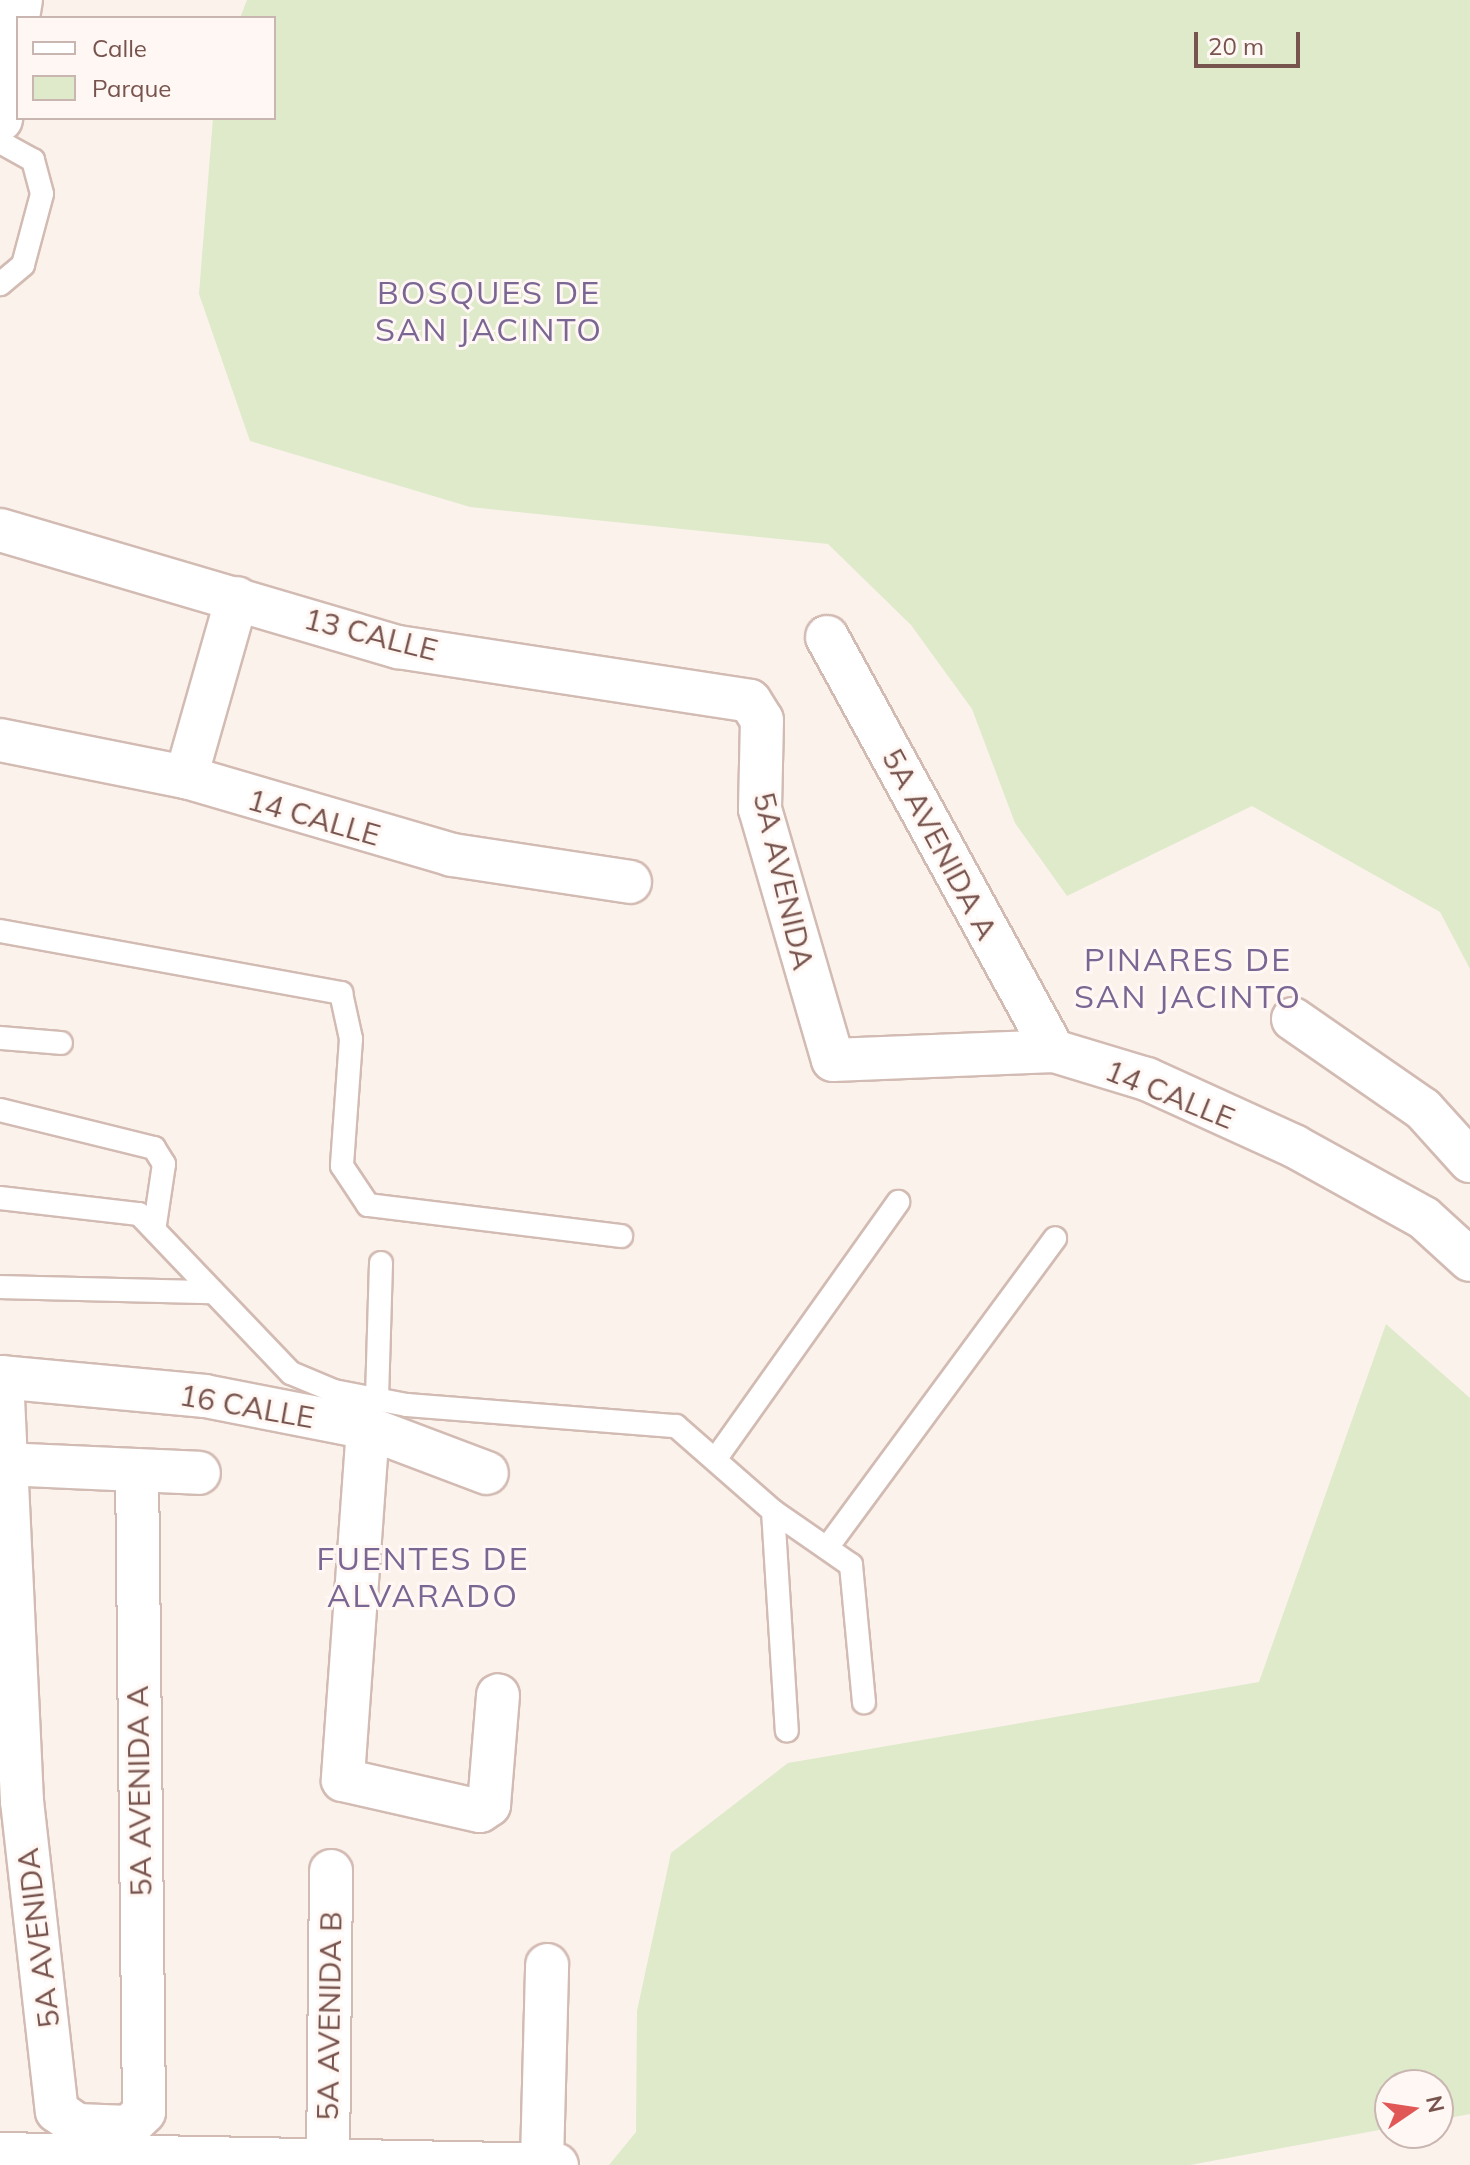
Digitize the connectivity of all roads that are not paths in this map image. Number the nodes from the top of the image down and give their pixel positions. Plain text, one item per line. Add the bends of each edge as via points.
1 (16, 22) edge
2 (1, 105) edge
3 (0, 142) edge
4 (0, 284) edge
5 (0, 530) edge
6 (237, 598) junction
7 (827, 637) dead end
8 (750, 701) joint
9 (0, 740) edge
10 (186, 777) junction
11 (630, 882) dead end
12 (0, 931) edge
13 (1293, 1019) dead end
14 (0, 1038) edge
15 (61, 1043) dead end
16 (1054, 1051) junction
17 (833, 1060) joint
18 (0, 1110) edge
19 (1470, 1161) edge
20 (0, 1198) edge
21 (898, 1202) dead end
22 (155, 1224) junction
23 (621, 1236) dead end
24 (1055, 1238) dead end
25 (1470, 1260) edge
26 (381, 1263) dead end
27 (0, 1287) edge
28 (211, 1292) junction
29 (1, 1377) edge
30 (373, 1413) junction
31 (717, 1457) junction
32 (4, 1464) junction
33 (137, 1470) junction
34 (199, 1473) dead end
35 (487, 1473) dead end
36 (773, 1511) junction
37 (829, 1545) junction
38 (498, 1695) dead end
39 (864, 1702) dead end
40 (787, 1731) dead end
41 (331, 1871) dead end
42 (547, 1965) dead end
43 (144, 2112) joint
44 (0, 2154) edge
45 (328, 2161) junction
46 (549, 2163) edge

1 - 2 street
3 - 4 lane via 33,160 42,194 23,265
5 - 6 street, 13 CALLE
6 - 8 street, 13 CALLE via 398,647
6 - 10 street
7 - 16 street, 5A AVENIDA A
8 - 17 street, 5A AVENIDA via 762,720 760,809
9 - 10 street, 14 CALLE
10 - 11 street, 14 CALLE via 452,855
12 - 23 lane via 341,993 351,1039 342,1166 368,1205
13 - 19 street via 1423,1109
14 - 15 lane
16 - 17 street, 14 CALLE
16 - 25 street, 14 CALLE via 1147,1079 1294,1146 1424,1218
18 - 22 lane via 154,1148 164,1164
20 - 22 lane via 127,1210
21 - 31 lane
22 - 28 lane
24 - 37 lane
26 - 30 lane
27 - 28 lane
28 - 30 lane via 291,1373
29 - 30 street, 16 CALLE
29 - 32 street, 5A AVENIDA
30 - 31 lane via 657,1420
30 - 35 street, 16 CALLE
30 - 38 street via 343,1780 480,1811 489,1805
31 - 36 lane
32 - 33 street
32 - 43 street, 5A AVENIDA via 22,1801 57,2111 77,2125 129,2127
33 - 34 street
33 - 43 street, 5A AVENIDA A
36 - 37 lane
36 - 40 lane
37 - 39 lane via 857,1580
41 - 45 street, 5A AVENIDA B
42 - 46 street
44 - 45 street
45 - 46 street

